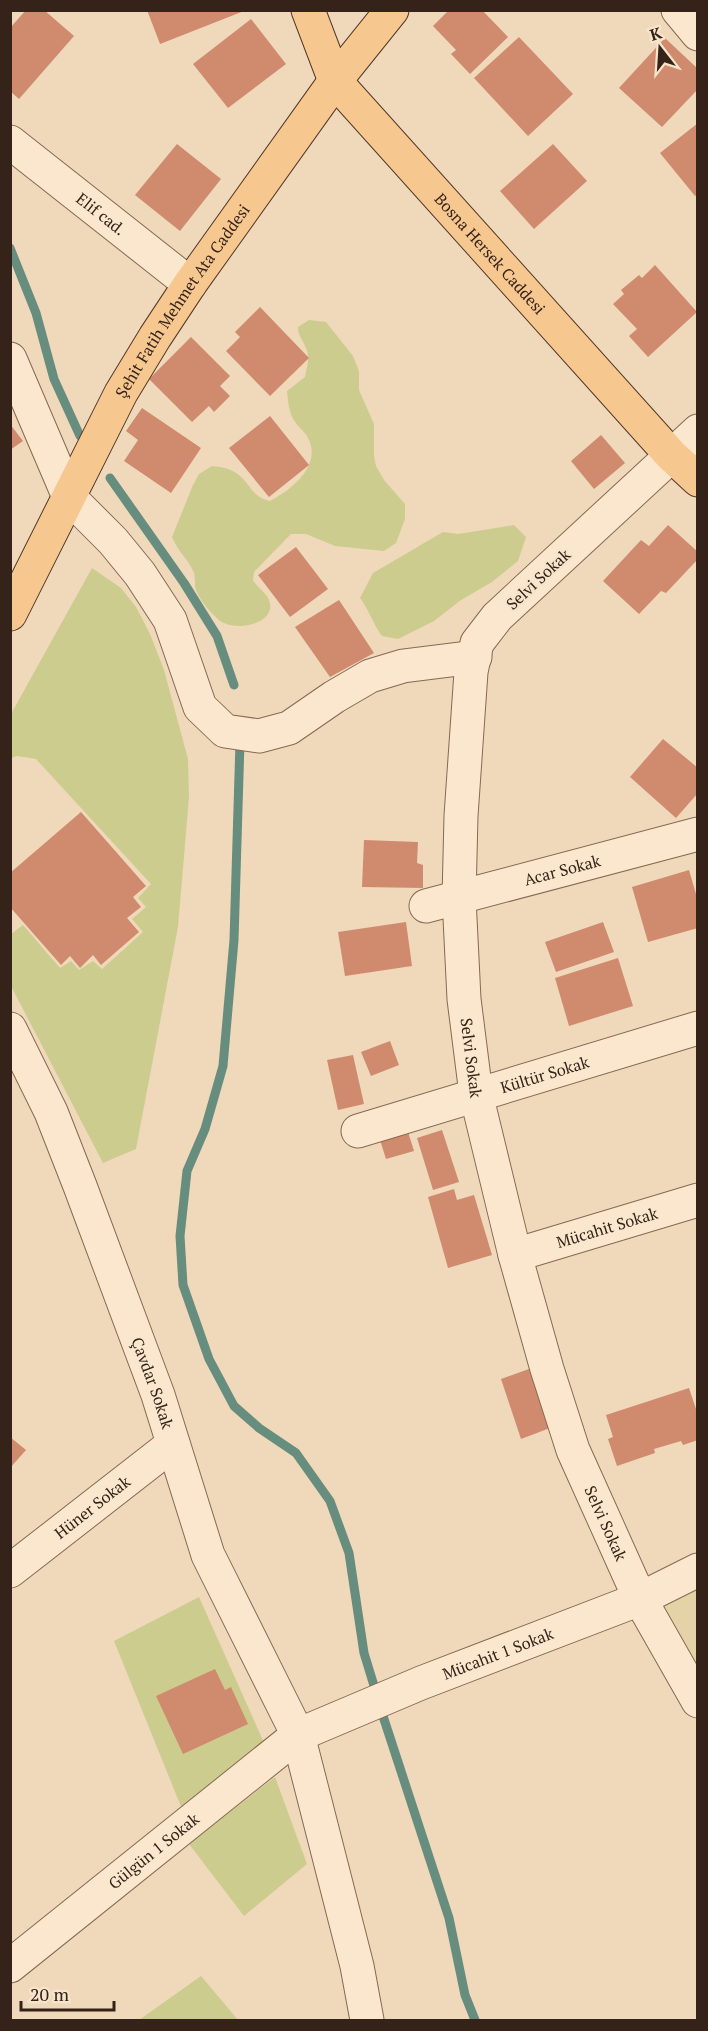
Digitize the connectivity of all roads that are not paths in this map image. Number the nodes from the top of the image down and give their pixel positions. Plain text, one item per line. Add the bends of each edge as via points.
1 (308, 10) edge
2 (392, 10) edge
3 (678, 10) edge
4 (698, 34) edge
5 (335, 81) junction
6 (10, 142) edge
7 (190, 284) junction
8 (10, 359) edge
9 (698, 432) edge
10 (671, 455) junction
11 (698, 480) edge
12 (69, 497) junction
13 (10, 614) edge
14 (475, 657) junction
15 (698, 834) edge
16 (459, 898) junction
17 (426, 906) dead end
18 (698, 1028) edge
19 (10, 1029) edge
20 (476, 1094) junction
21 (358, 1131) dead end
22 (698, 1200) edge
23 (515, 1255) junction
24 (172, 1444) junction
25 (698, 1570) edge
26 (10, 1571) edge
27 (640, 1599) junction
28 (698, 1701) edge
29 (298, 1735) junction
30 (10, 1966) edge
31 (367, 2020) edge

1 - 5 main road, Bosna Hersek Caddesi
2 - 5 main road, Şehit Fatih Mehmet Ata Caddesi
3 - 4 street
5 - 7 main road, Şehit Fatih Mehmet Ata Caddesi
5 - 10 main road, Bosna Hersek Caddesi
6 - 7 street, Elif cad.
7 - 12 main road, Şehit Fatih Mehmet Ata Caddesi via 121,393
8 - 12 street
9 - 10 street, Selvi Sokak
10 - 11 main road, Bosna Hersek Caddesi
10 - 14 street, Selvi Sokak via 497,617 477,643
12 - 13 main road, Şehit Fatih Mehmet Ata Caddesi
12 - 14 street via 140,574 170,620 200,707 225,731 259,736 289,729 370,676 403,666
14 - 16 street, Selvi Sokak via 466,725
15 - 16 street, Acar Sokak
16 - 17 street, Acar Sokak
16 - 20 street, Selvi Sokak via 464,999
18 - 20 street, Kültür Sokak
19 - 24 street, Çavdar Sokak via 51,1112 80,1185 158,1395
20 - 21 street, Kültür Sokak
20 - 23 street, Selvi Sokak
22 - 23 street, Mücahit Sokak
23 - 27 street, Selvi Sokak via 573,1450
24 - 26 street, Hüner Sokak
24 - 29 street, Çavdar Sokak via 208,1555
25 - 27 street, Mücahit 1 Sokak
27 - 28 street, Selvi Sokak
27 - 29 street, Mücahit 1 Sokak
29 - 30 street, Gülgün 1 Sokak
29 - 31 street, Çavdar Sokak

